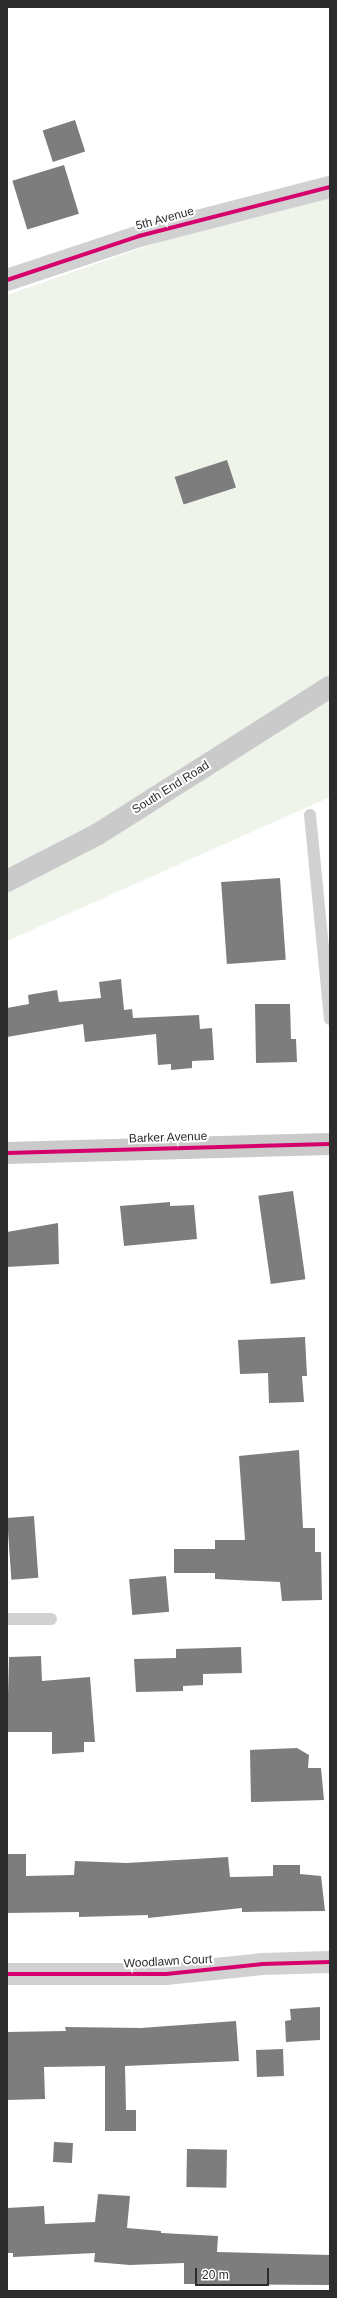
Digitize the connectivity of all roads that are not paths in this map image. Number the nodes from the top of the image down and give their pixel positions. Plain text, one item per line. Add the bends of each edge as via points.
1 (330, 187) edge
2 (7, 280) edge
3 (330, 687) edge
4 (310, 815) dead end
5 (7, 881) edge
6 (330, 1019) edge
7 (330, 1144) edge
8 (7, 1153) edge
9 (7, 1619) edge
10 (51, 1619) dead end
11 (330, 1962) edge
12 (7, 1974) edge

1 - 2 street, 5th Avenue via 139,236
3 - 5 main road, South End Road via 98,834
4 - 6 lane
7 - 8 main road, Barker Avenue
9 - 10 lane
11 - 12 street, Woodlawn Court via 262,1964 166,1974

